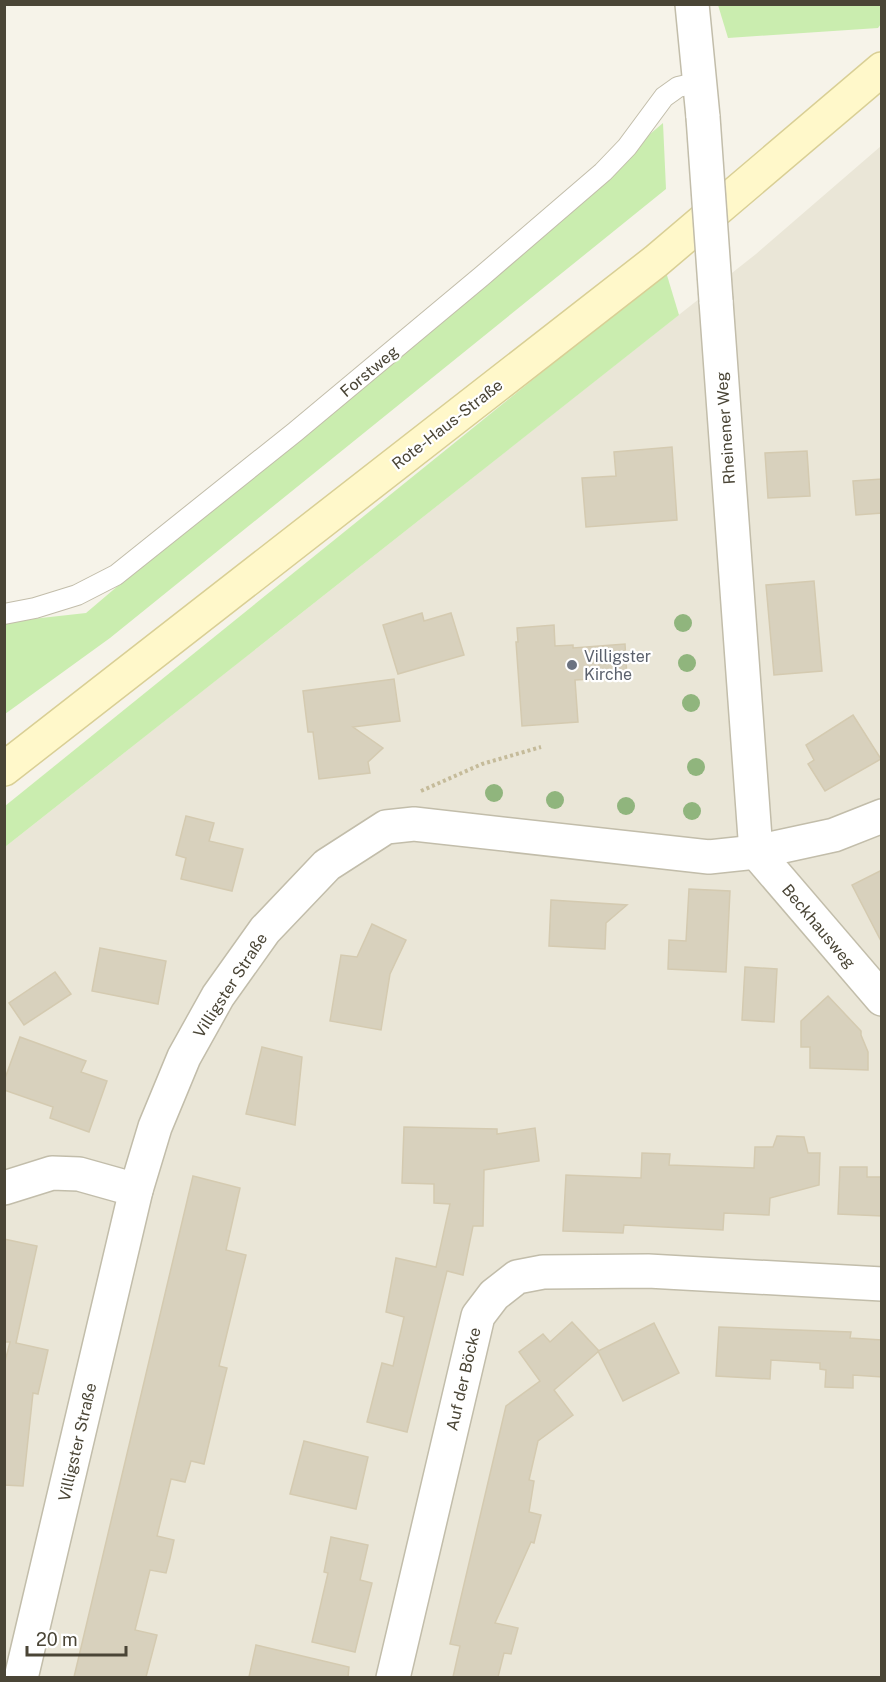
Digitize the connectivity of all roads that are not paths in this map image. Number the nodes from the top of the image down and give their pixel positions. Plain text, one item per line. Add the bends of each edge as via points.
1 (692, 4) edge
2 (882, 69) edge
3 (700, 82) junction
4 (4, 614) edge
5 (4, 769) edge
6 (882, 816) edge
7 (756, 852) junction
8 (882, 999) edge
9 (4, 1188) edge
10 (136, 1190) junction
11 (882, 1284) edge
12 (21, 1677) edge
13 (393, 1677) edge

1 - 3 street, Rheinener Weg
2 - 5 main road, Rote-Haus-Straße via 656,261
3 - 4 lane, Forstweg via 678,87 664,97 603,172 295,432 116,575 77,595
3 - 7 street, Rheinener Weg, bridge
6 - 7 street, Villigster Straße via 834,835
7 - 8 street, Beckhausweg
7 - 10 street, Villigster Straße via 709,856 414,824 386,827 327,865 265,930 218,996 154,1127
9 - 10 street via 52,1173 79,1174
10 - 12 street, Villigster Straße
11 - 13 street, Auf der Böcke via 648,1271 543,1272 517,1277 494,1295 478,1316

